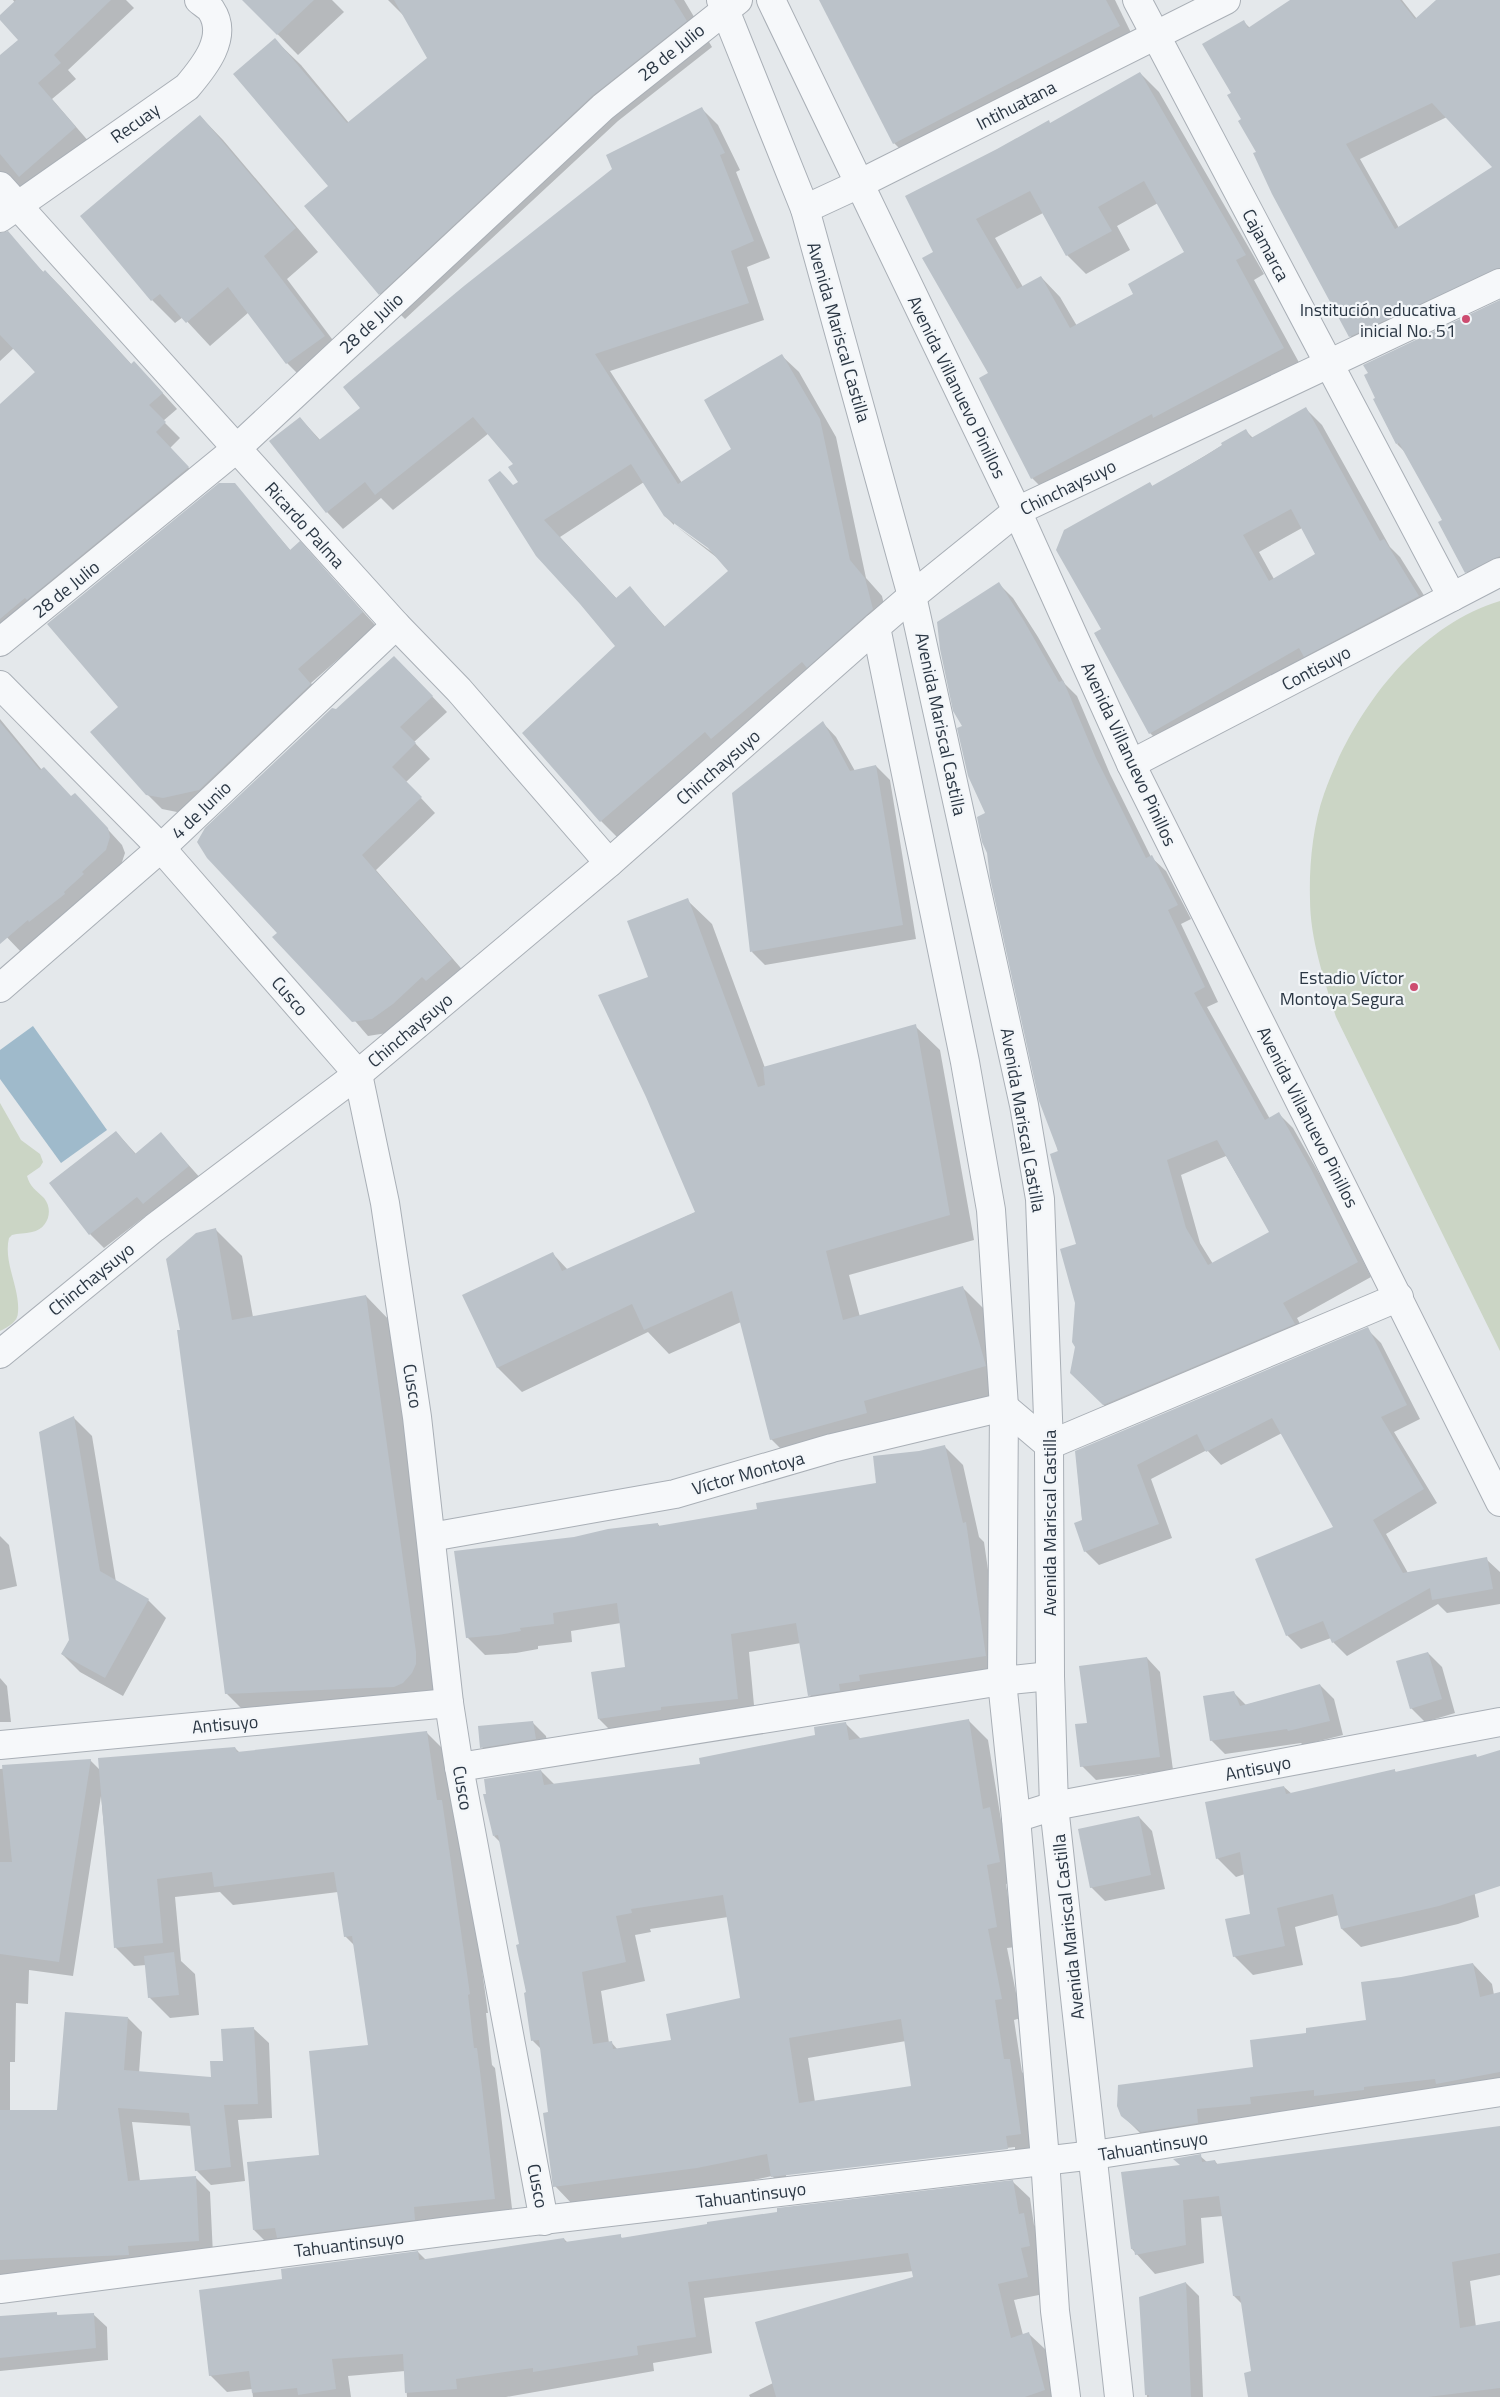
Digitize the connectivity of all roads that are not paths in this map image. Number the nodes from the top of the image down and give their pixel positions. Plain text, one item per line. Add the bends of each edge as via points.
1 (199, 0) edge
2 (771, 0) edge
3 (1137, 0) edge
4 (1226, 0) edge
5 (728, 3) edge
6 (1155, 35) junction
7 (859, 184) junction
8 (6, 203) edge
9 (804, 209) junction
10 (1500, 283) edge
11 (1329, 363) junction
12 (236, 449) junction
13 (1017, 511) junction
14 (1500, 572) edge
15 (912, 596) junction
16 (1452, 597) junction
17 (396, 625) junction
18 (876, 627) junction
19 (0, 642) edge
20 (0, 685) edge
21 (1131, 764) junction
22 (161, 848) junction
23 (609, 863) junction
24 (0, 988) edge
25 (358, 1074) junction
26 (1398, 1297) junction
27 (0, 1354) edge
28 (1004, 1407) junction
29 (1050, 1445) junction
30 (1500, 1502) edge
31 (431, 1536) junction
32 (1050, 1676) junction
33 (1002, 1681) junction
34 (449, 1703) junction
35 (1500, 1722) edge
36 (0, 1745) edge
37 (460, 1767) junction
38 (1054, 1806) junction
39 (1016, 1818) junction
40 (1500, 2092) edge
41 (1094, 2155) junction
42 (1045, 2159) junction
43 (544, 2221) junction
44 (0, 2289) edge
45 (1066, 2397) edge
46 (1118, 2397) edge

1 - 8 street, Recuay via 211,10 217,30 206,66 187,87
2 - 7 street, Avenida Villanuevo Pinillos
3 - 6 street, Cajamarca
4 - 6 street, Intihuatana
5 - 9 street, Avenida Mariscal Castilla
5 - 12 street, 28 de Julio via 602,107
6 - 7 street, Intihuatana
6 - 11 street, Cajamarca
7 - 9 street, Intihuatana
7 - 13 street, Avenida Villanuevo Pinillos
8 - 12 street, Ricardo Palma
9 - 15 street, Avenida Mariscal Castilla
10 - 11 street, Chinchaysuyo
11 - 13 street, Chinchaysuyo
11 - 16 street, Cajamarca
12 - 17 street, Ricardo Palma
12 - 19 street, 28 de Julio
13 - 15 street, Chinchaysuyo
13 - 21 street, Avenida Villanuevo Pinillos
14 - 16 street, Contisuyo
15 - 18 street, Chinchaysuyo
15 - 29 street, Avenida Mariscal Castilla via 1024,1105 1038,1190
16 - 21 street, Contisuyo
17 - 22 street, 4 de Junio
17 - 23 street, Ricardo Palma via 459,690
18 - 23 street, Chinchaysuyo
18 - 28 street via 965,1062 991,1210
20 - 22 street, Cusco
21 - 26 street, Avenida Villanuevo Pinillos
22 - 24 street, 4 de Junio
22 - 25 street, Cusco
23 - 25 street, Chinchaysuyo
25 - 27 street, Chinchaysuyo via 154,1228
25 - 31 street, Cusco via 385,1203
26 - 29 street
26 - 30 street, Avenida Villanuevo Pinillos
28 - 29 street
28 - 31 street, Víctor Montoya via 832,1448 675,1494
28 - 33 street
29 - 32 street, Avenida Mariscal Castilla
31 - 34 street, Cusco
32 - 33 street
32 - 38 street, Avenida Mariscal Castilla
33 - 37 street
33 - 39 street
34 - 36 street, Antisuyo
34 - 37 street, Cusco
35 - 38 street, Antisuyo
37 - 43 street, Cusco
38 - 39 street, Antisuyo
38 - 41 street, Avenida Mariscal Castilla
39 - 42 street
40 - 41 street, Tahuantinsuyo
41 - 42 street, Tahuantinsuyo
41 - 46 street, Avenida Mariscal Castilla
42 - 43 street, Tahuantinsuyo
42 - 45 street
43 - 44 street, Tahuantinsuyo

